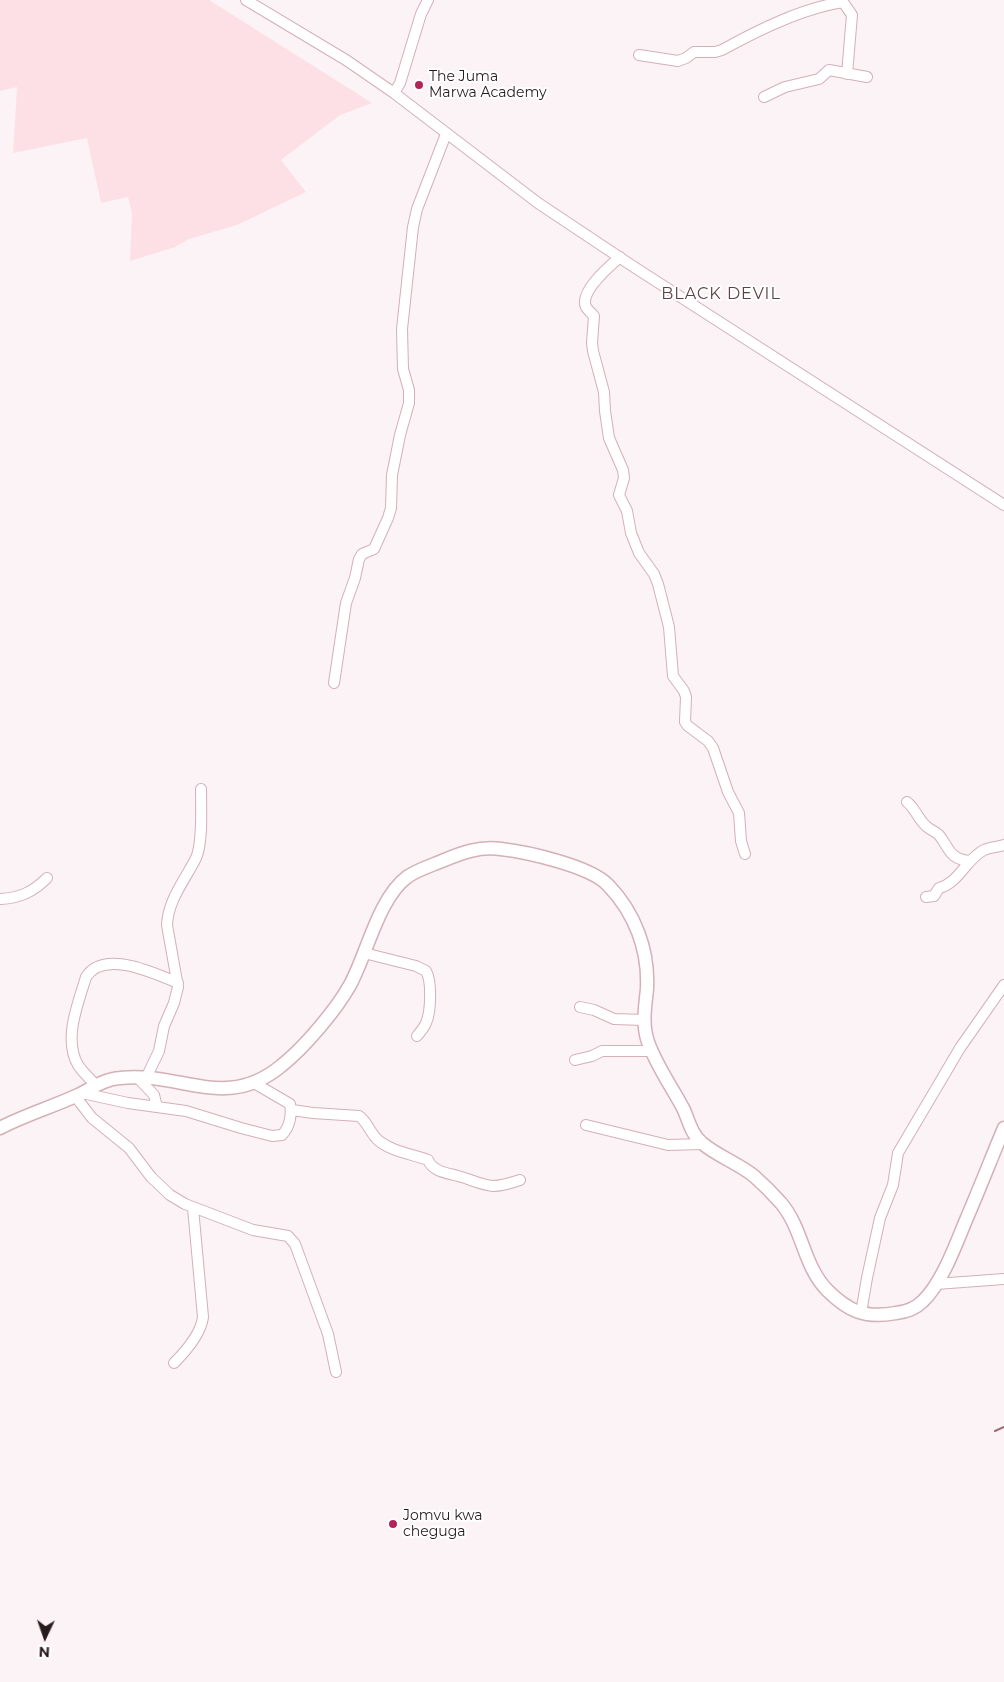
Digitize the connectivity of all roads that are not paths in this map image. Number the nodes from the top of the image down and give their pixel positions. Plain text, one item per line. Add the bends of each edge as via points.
1 (246, 0) edge
2 (428, 0) edge
3 (639, 55) dead end
4 (846, 74) junction
5 (867, 77) dead end
6 (394, 93) junction
7 (764, 98) dead end
8 (446, 134) junction
9 (620, 258) junction
10 (1004, 505) edge
11 (334, 683) dead end
12 (201, 789) dead end
13 (907, 802) dead end
14 (1004, 845) edge
15 (745, 854) dead end
16 (970, 860) junction
17 (47, 878) dead end
18 (926, 897) dead end
19 (0, 899) edge
20 (364, 953) junction
21 (178, 983) junction
22 (1004, 985) edge
23 (580, 1007) dead end
24 (644, 1020) junction
25 (417, 1036) dead end
26 (652, 1051) junction
27 (574, 1060) dead end
28 (142, 1078) junction
29 (254, 1084) junction
30 (96, 1086) junction
31 (79, 1095) junction
32 (157, 1107) junction
33 (292, 1110) junction
34 (586, 1125) dead end
35 (0, 1128) edge
36 (1004, 1128) edge
37 (702, 1144) junction
38 (520, 1180) dead end
39 (194, 1208) junction
40 (1004, 1279) edge
41 (936, 1284) junction
42 (862, 1313) junction
43 (174, 1363) dead end
44 (336, 1372) dead end

1 - 6 street
2 - 6 street
3 - 4 street via 678,61 694,52 715,52 761,28 828,4 843,2 852,15
4 - 5 street
4 - 7 street via 829,70 819,79 785,87
6 - 8 street
8 - 9 street via 538,203
8 - 11 street via 426,182 413,227 401,353 409,403 392,475 391,508 374,548 359,559 346,603
9 - 10 street
9 - 15 street via 598,277 585,302 594,316 592,344 604,392 609,438 623,470 619,495 639,553 658,584 669,627 673,676 686,697 685,722 714,748 728,792 739,813
12 - 21 street via 196,857 167,916
13 - 16 street via 925,826 938,834 946,848 959,860
14 - 16 street via 985,850
16 - 18 street via 947,886 939,888 934,896
17 - 19 street via 24,895
20 - 24 main road via 393,892 407,878 470,850 515,851 590,872 611,888 634,923 643,944 647,969
20 - 25 street via 426,971 429,977 429,1013
20 - 29 main road via 353,980 332,1012 289,1060
21 - 28 street via 159,1051
21 - 30 street via 130,966 102,965 90,972 73,1020 72,1034 76,1060
22 - 42 street via 960,1048 898,1153 893,1185 880,1218 866,1278
23 - 24 street via 614,1019
24 - 26 main road
26 - 27 street via 602,1051
26 - 37 main road via 693,1133
28 - 29 main road via 220,1090
28 - 30 main road via 114,1078
28 - 32 street via 154,1095
29 - 33 street via 289,1102
30 - 31 main road
31 - 32 street
31 - 35 main road
31 - 39 street via 92,1118 129,1148 164,1190
32 - 33 street via 186,1111 277,1136 285,1132
33 - 38 street via 360,1116 379,1141 428,1160 430,1165 448,1174 493,1186
34 - 37 street via 668,1144
36 - 41 main road via 953,1252
37 - 42 main road via 754,1176 782,1205 793,1221 808,1262 823,1286 844,1305
39 - 43 street via 202,1325
39 - 44 street via 259,1232 292,1239 328,1334
40 - 41 street
41 - 42 main road via 923,1301 907,1310 880,1315

